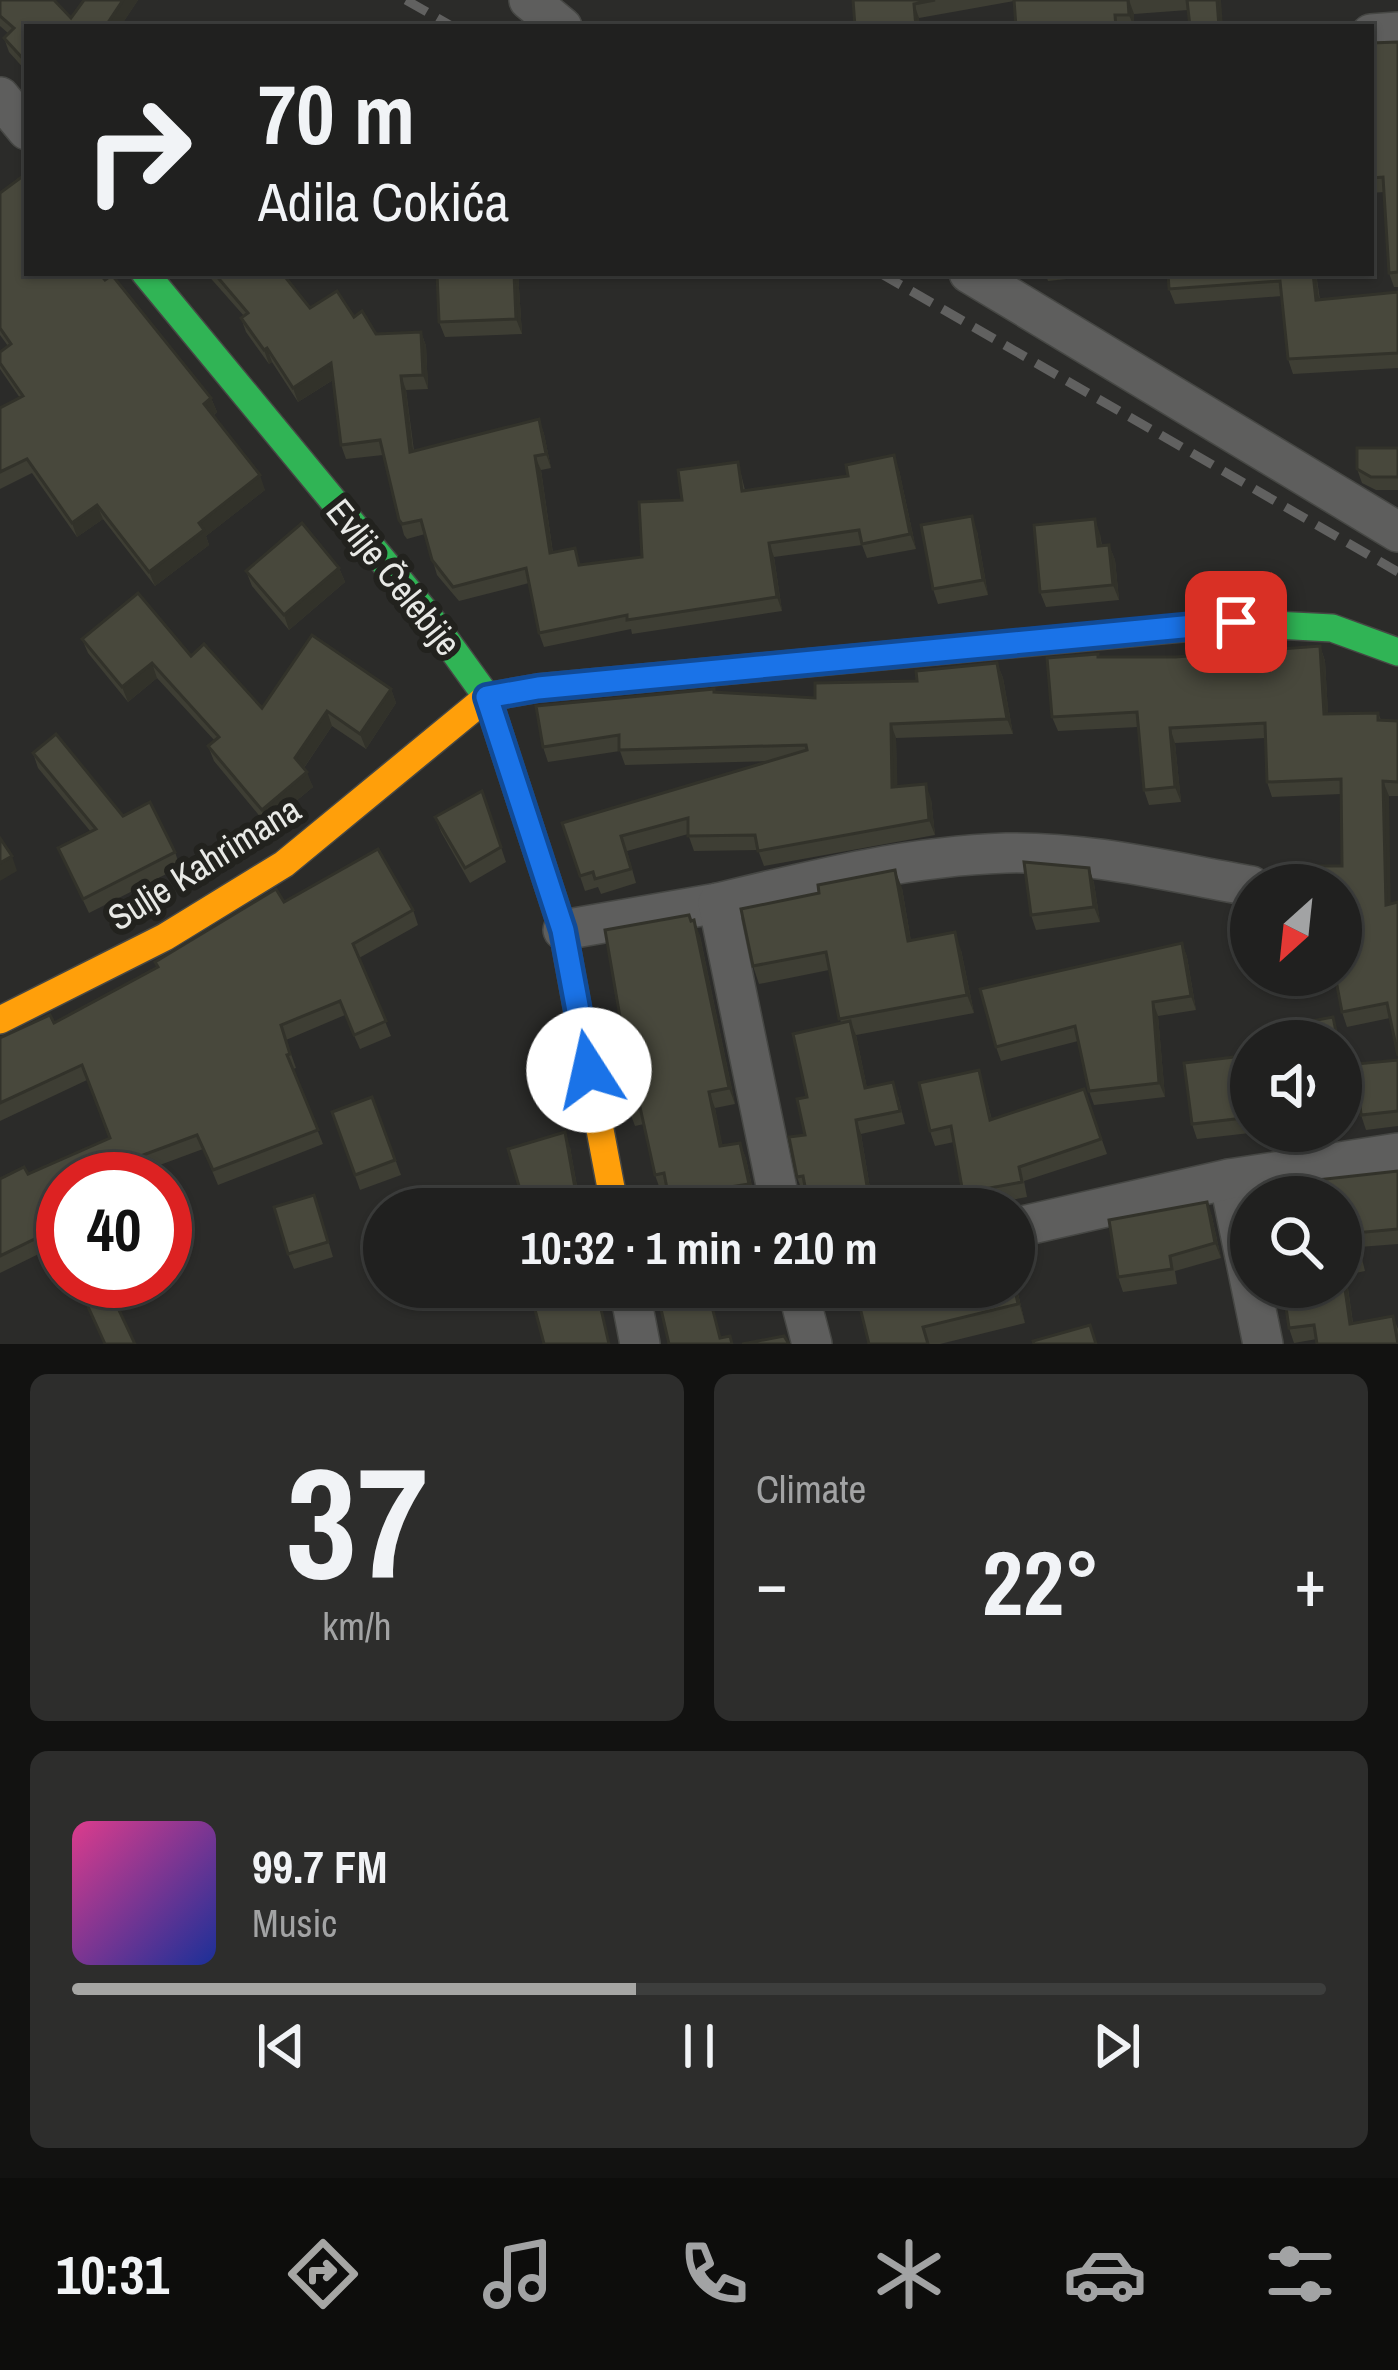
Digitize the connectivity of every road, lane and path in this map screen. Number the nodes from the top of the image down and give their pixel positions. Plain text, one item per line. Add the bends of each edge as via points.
1 (529, 0) edge
2 (558, 24) edge
3 (0, 98) edge
4 (24, 126) edge
5 (147, 276) edge
6 (974, 276) edge
7 (1398, 532) edge
8 (1398, 652) edge
9 (487, 697) junction
10 (1230, 882) edge
11 (718, 903) junction
12 (563, 930) junction
13 (0, 1020) edge
14 (1398, 1153) edge
15 (1229, 1179) junction
16 (611, 1188) edge
17 (777, 1188) edge
18 (1035, 1223) edge
19 (633, 1308) edge
20 (803, 1308) edge
21 (640, 1344) edge
22 (812, 1344) edge
23 (1263, 1344) edge

1 - 2 street
3 - 4 street
5 - 9 street, Evlije Čelebije
6 - 7 street
8 - 9 street via 1332,628 1236,622
9 - 12 street, Evlije Čelebije
9 - 13 street, Sulje Kahrimana via 284,864 165,937
10 - 11 street via 1006,853 859,868
11 - 12 street
11 - 17 street
12 - 16 street, Evlije Čelebije
14 - 15 street
15 - 18 street
15 - 23 street
19 - 21 street
20 - 22 street

